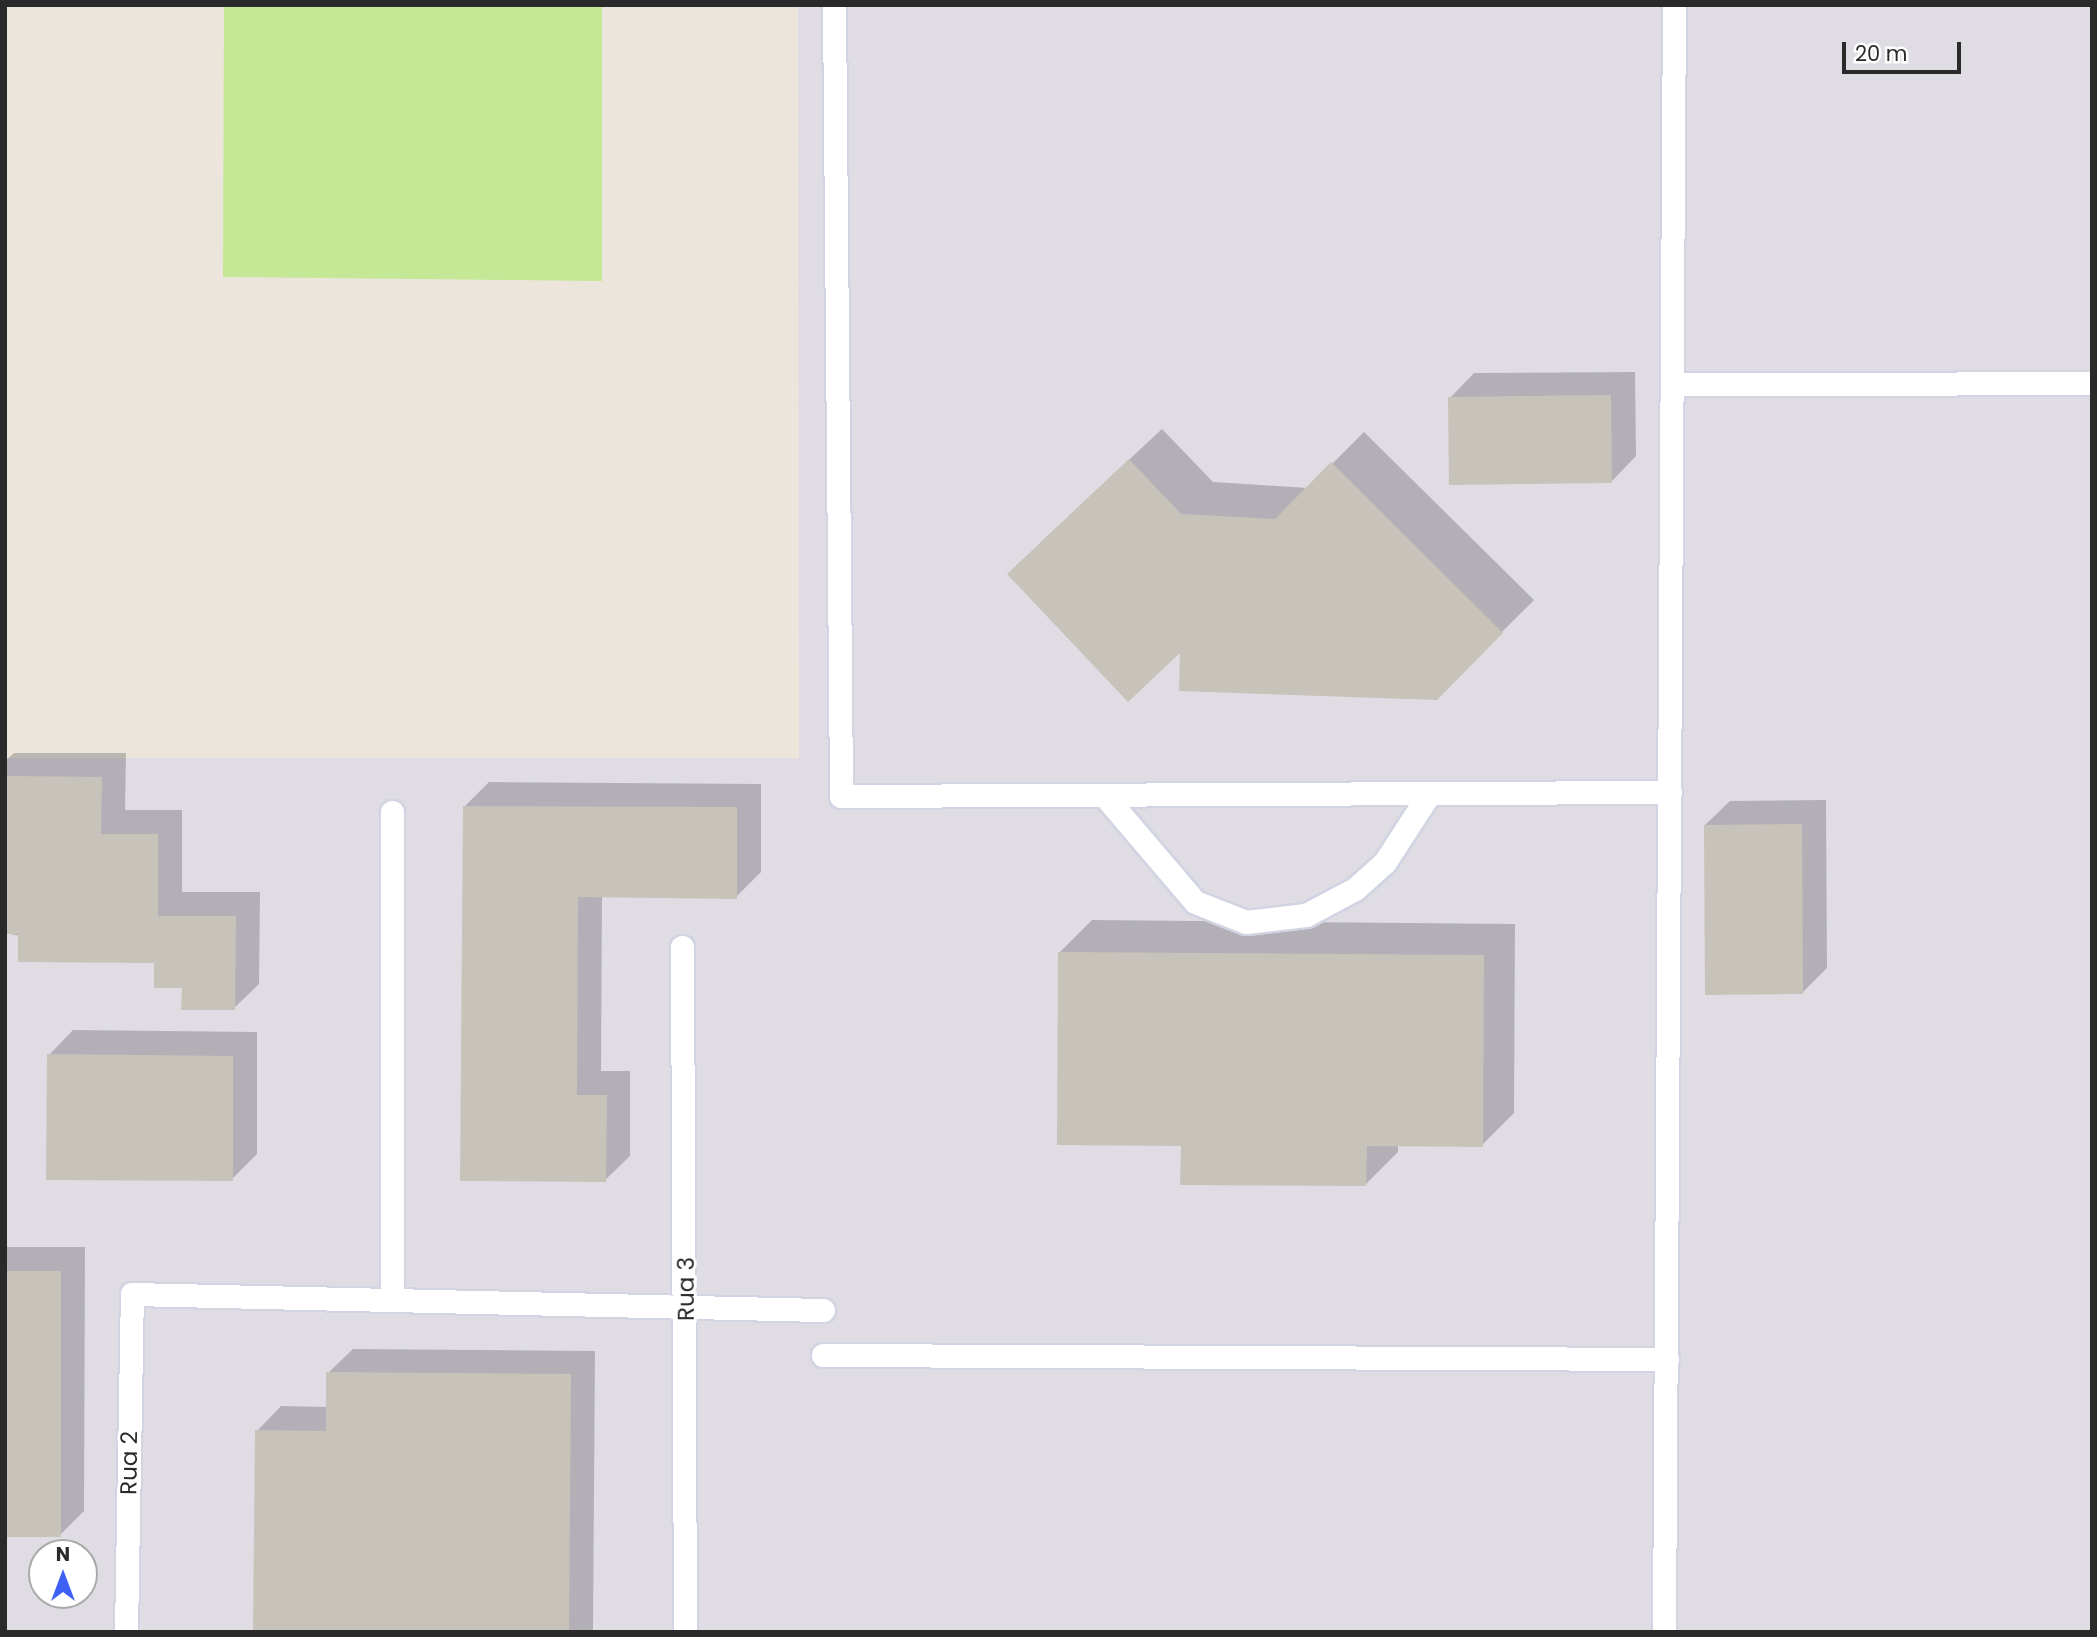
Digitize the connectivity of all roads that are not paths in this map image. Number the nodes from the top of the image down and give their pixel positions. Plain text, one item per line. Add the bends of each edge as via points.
1 (834, 5) edge
2 (1674, 5) edge
3 (2092, 383) edge
4 (1672, 384) junction
5 (1670, 792) junction
6 (1429, 794) junction
7 (1104, 795) junction
8 (392, 812) dead end
9 (682, 947) dead end
10 (392, 1300) junction
11 (687, 1307) junction
12 (823, 1310) dead end
13 (823, 1354) dead end
14 (1667, 1359) junction
15 (126, 1632) edge
16 (685, 1632) edge
17 (1664, 1632) edge

1 - 7 lane via 841,796
2 - 4 lane
3 - 4 lane
4 - 5 lane
5 - 6 lane
5 - 14 lane
6 - 7 lane
6 - 7 lane via 1385,862 1355,890 1306,915 1246,922 1195,902
8 - 10 lane
9 - 11 lane, Rua 3
10 - 11 lane
10 - 15 lane, Rua 2 via 132,1294
11 - 12 lane
11 - 16 lane, Rua 3
13 - 14 lane
14 - 17 lane

